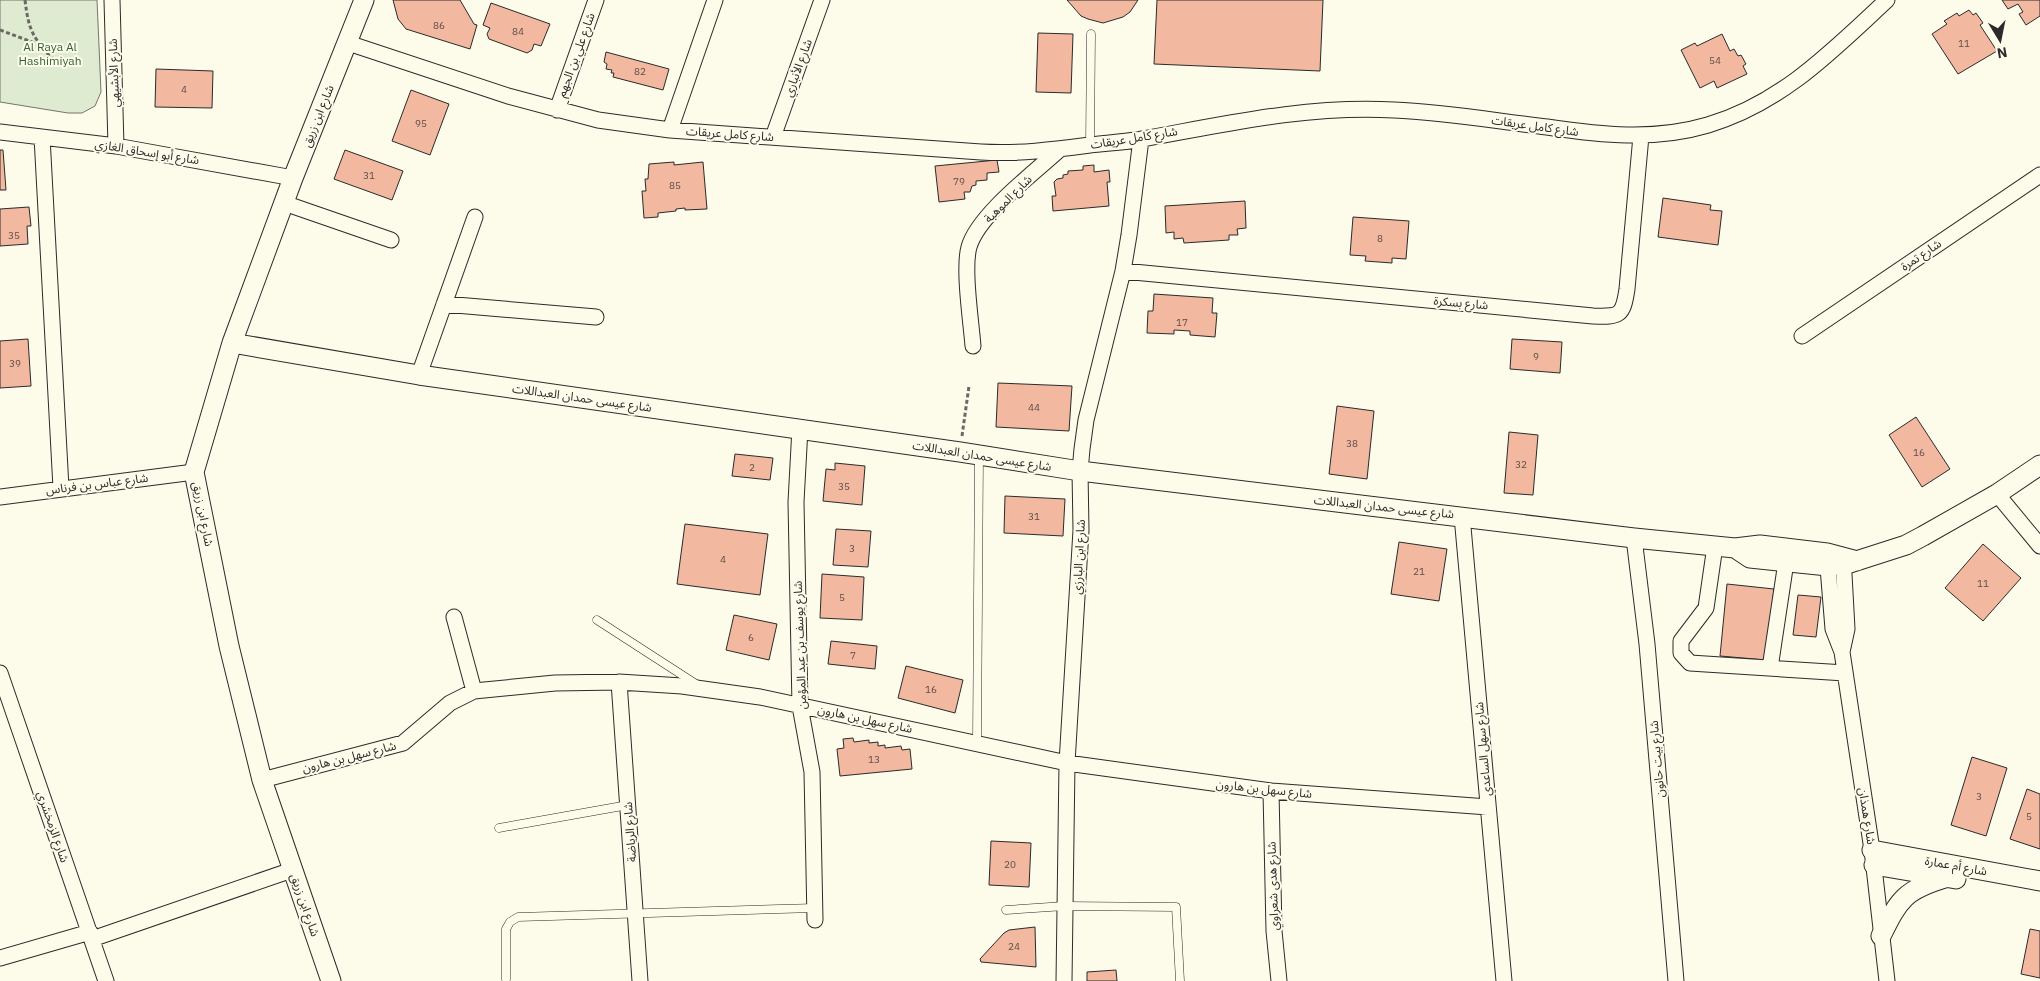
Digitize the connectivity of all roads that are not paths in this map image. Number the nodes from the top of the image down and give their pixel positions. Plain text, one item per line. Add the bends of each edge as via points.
1 (112, 0) edge
2 (364, 0) edge
3 (596, 0) edge
4 (716, 0) edge
5 (822, 0) edge
6 (1887, 0) edge
7 (1091, 34) dead end
8 (348, 43) junction
9 (557, 110) junction
10 (670, 130) junction
11 (0, 132) edge
12 (1641, 136) junction
13 (42, 137) junction
14 (773, 137) junction
15 (1141, 139) junction
16 (1090, 145) junction
17 (116, 146) junction
18 (1059, 150) junction
19 (2040, 175) edge
20 (293, 178) junction
21 (284, 203) junction
22 (475, 217) dead end
23 (391, 240) dead end
24 (1123, 272) junction
25 (444, 304) junction
26 (596, 317) dead end
27 (1802, 336) dead end
28 (232, 343) junction
29 (973, 346) dead end
30 (419, 375) junction
31 (800, 428) junction
32 (979, 455) junction
33 (2040, 465) edge
34 (194, 472) junction
35 (1080, 472) junction
36 (62, 488) junction
37 (1997, 494) junction
38 (0, 497) edge
39 (1462, 516) junction
40 (1634, 538) junction
41 (1716, 546) junction
42 (2040, 546) edge
43 (1736, 548) junction
44 (1840, 560) junction
45 (1786, 562) junction
46 (454, 617) dead end
47 (597, 620) dead end
48 (1770, 668) junction
49 (1845, 672) junction
50 (0, 673) edge
51 (619, 682) junction
52 (706, 690) junction
53 (474, 691) junction
54 (800, 706) junction
55 (977, 743) junction
56 (1067, 763) junction
57 (262, 780) junction
58 (1271, 791) junction
59 (628, 805) junction
60 (1488, 807) junction
61 (499, 828) dead end
62 (1873, 857) junction
63 (292, 870) junction
64 (1949, 878) junction
65 (2040, 881) edge
66 (2040, 894) edge
67 (1065, 906) junction
68 (1006, 910) dead end
69 (636, 914) junction
70 (815, 914) joint
71 (91, 936) junction
72 (1881, 936) junction
73 (0, 958) edge
74 (506, 979) dead end
75 (106, 981) edge
76 (331, 981) edge
77 (640, 981) edge
78 (1064, 981) edge
79 (1180, 981) edge
80 (1279, 981) edge
81 (1504, 981) edge
82 (1676, 981) edge
83 (1887, 981) edge

1 - 17 street, شارع الأبشيهي
2 - 8 street, شارع ابن زريق
3 - 9 street, شارع علي بن الجهم
4 - 10 street
5 - 14 street, شارع الأنباري
6 - 12 street, شارع كامل عريقات via 1830,54 1754,108 1709,125 1672,134
7 - 16 lane
8 - 9 street, شارع كامل عريقات
8 - 20 street, شارع ابن زريق
9 - 10 street, شارع كامل عريقات via 598,120
10 - 14 street, شارع كامل عريقات
11 - 13 street, شارع أبو إسحاق الغازي
12 - 15 street, شارع كامل عريقات via 1593,134 1440,113 1343,109 1240,120
12 - 24 street, شارع بسكرة via 1627,289 1624,307 1616,316
13 - 17 street, شارع أبو إسحاق الغازي
13 - 36 street
14 - 18 street, شارع كامل عريقات via 1003,153
15 - 16 street, شارع كامل عريقات
15 - 24 street, شارع ابن البارزي
16 - 18 street, شارع كامل عريقات
17 - 20 street, شارع أبو إسحاق الغازي
18 - 29 street, شارع الموهبة via 988,216 973,236 967,263
19 - 27 street, شارع تمرة
20 - 21 street, شارع ابن زريق
21 - 23 street
21 - 28 street, شارع ابن زريق
22 - 25 street
24 - 35 street, شارع ابن البارزي via 1086,420
25 - 26 street
25 - 30 street
28 - 30 street, شارع عيسى حمدان العبداللات
28 - 34 street, شارع ابن زريق
30 - 31 street, شارع عيسى حمدان العبداللات
31 - 32 street, شارع عيسى حمدان العبداللات
31 - 54 street, شارع يوسف بن عبد المؤمن via 796,502
32 - 35 street, شارع عيسى حمدان العبداللات
32 - 55 lane
33 - 37 street, شارع عيسى حمدان العبداللات
34 - 36 street, شارع عباس بن فرناس
34 - 57 street, شارع ابن زريق via 229,646
35 - 39 street, شارع عيسى حمدان العبداللات
35 - 56 street, شارع ابن البارزي via 1081,530
36 - 38 street, شارع عباس بن فرناس
37 - 42 street
37 - 44 street, شارع عيسى حمدان العبداللات via 1906,544
39 - 40 street, شارع عيسى حمدان العبداللات
39 - 60 street, شارع سهل الساعدي
40 - 41 street, شارع عيسى حمدان العبداللات
40 - 82 street, شارع بيت حانون via 1647,644
41 - 43 street, شارع عيسى حمدان العبداللات
41 - 48 street via 1706,608 1681,641 1681,653 1690,663
43 - 44 street, شارع عيسى حمدان العبداللات via 1760,545
43 - 45 street, شارع عيسى حمدان العبداللات via 1750,558
44 - 45 street, شارع عيسى حمدان العبداللات
44 - 49 street, شارع همذان via 1833,629
45 - 48 street
46 - 53 street
47 - 52 lane
48 - 49 street
49 - 62 street, شارع همذان
50 - 71 street, شارع الزمخشري
51 - 52 street, شارع سهل بن هارون
51 - 53 street, شارع سهل بن هارون via 555,683
51 - 59 street, شارع الرياضة
52 - 54 street, شارع سهل بن هارون
53 - 57 street, شارع سهل بن هارون via 450,703 403,743
54 - 55 street, شارع سهل بن هارون
54 - 70 street, شارع يوسف بن عبد المؤمن via 812,772
55 - 56 street, شارع سهل بن هارون
56 - 58 street, شارع سهل بن هارون
56 - 67 street, شارع ابن البارزي
57 - 63 street, شارع ابن زريق
58 - 60 street, شارع سهل بن هارون
58 - 80 street, شارع هدى شعراوي via 1274,931
59 - 61 lane
59 - 69 street, شارع الرياضة
60 - 81 street, شارع سهل الساعدي
62 - 64 street, شارع أم عمارة
62 - 65 street, شارع أم عمارة
62 - 72 street, شارع همذان
63 - 71 street
63 - 76 street, شارع ابن زريق
64 - 66 street, شارع أم عمارة
64 - 72 street via 1906,895 1893,911
67 - 68 lane
67 - 78 street, شارع ابن البارزي
67 - 79 lane via 1176,907
69 - 70 lane
69 - 74 lane via 518,917 506,929
69 - 77 street, شارع الرياضة
71 - 73 street
71 - 75 street, شارع الزمخشري
72 - 83 street, شارع همذان

